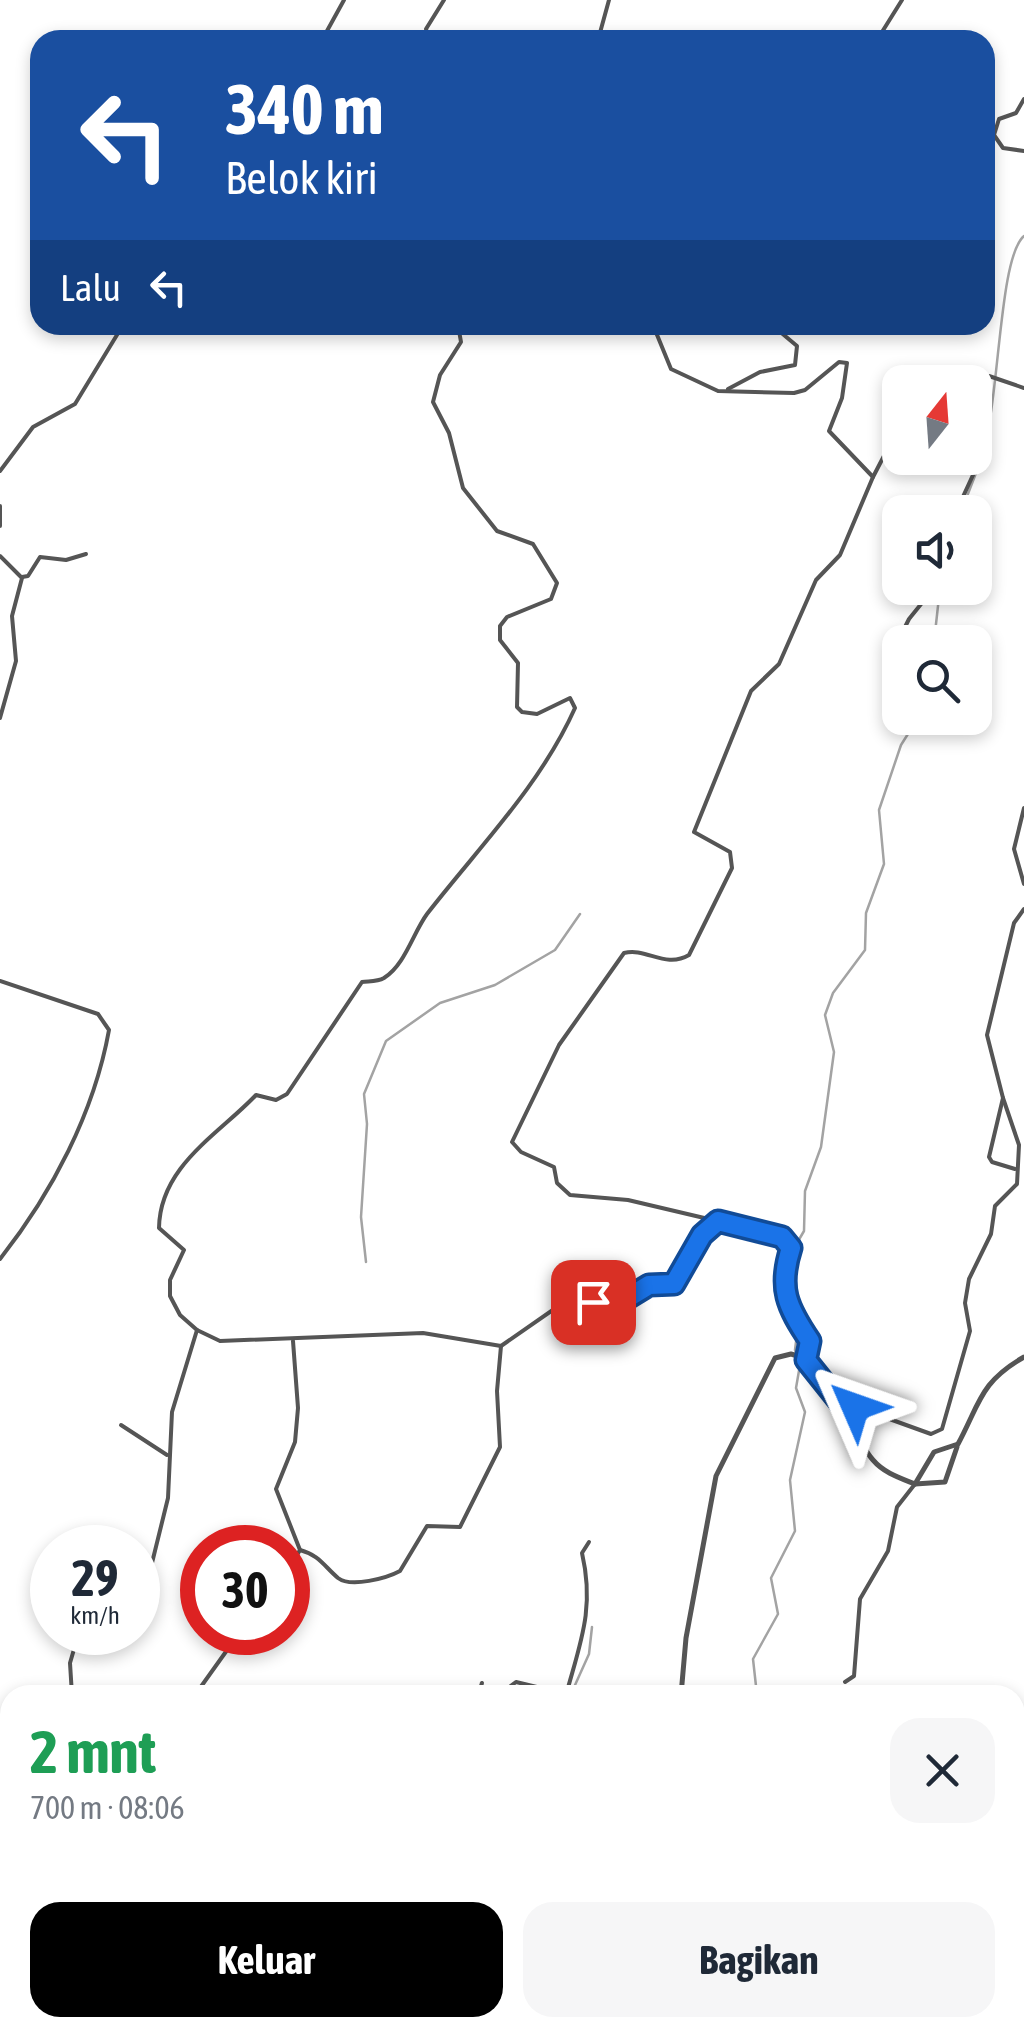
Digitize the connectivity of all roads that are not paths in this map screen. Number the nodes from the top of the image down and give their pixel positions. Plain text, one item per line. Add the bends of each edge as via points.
1 (344, 0) edge
2 (444, 0) edge
3 (609, 0) edge
4 (902, 0) edge
5 (328, 30) edge
6 (426, 30) edge
7 (601, 30) edge
8 (883, 30) edge
9 (1024, 98) edge
10 (995, 132) edge
11 (995, 136) edge
12 (1024, 151) edge
13 (117, 335) edge
14 (460, 335) edge
15 (657, 335) edge
16 (783, 335) edge
17 (992, 377) edge
18 (1024, 388) edge
19 (724, 391) junction
20 (882, 460) edge
21 (0, 472) edge
22 (873, 477) junction
23 (0, 506) edge
24 (0, 526) edge
25 (86, 554) dead end
26 (0, 556) edge
27 (22, 577) junction
28 (0, 718) edge
29 (1024, 808) edge
30 (1024, 884) edge
31 (1024, 909) edge
32 (0, 980) edge
33 (1003, 1098) junction
34 (1015, 1168) junction
35 (718, 1221) junction
36 (0, 1259) edge
37 (197, 1330) junction
38 (293, 1341) junction
39 (501, 1346) junction
40 (1024, 1357) edge
41 (806, 1360) junction
42 (846, 1410) junction
43 (121, 1425) dead end
44 (958, 1444) junction
45 (168, 1456) junction
46 (915, 1484) junction
47 (290, 1525) edge
48 (160, 1528) edge
49 (589, 1542) dead end
50 (310, 1554) edge
51 (72, 1655) edge
52 (224, 1655) edge
53 (846, 1682) dead end
54 (71, 1685) edge
55 (202, 1685) edge
56 (570, 1685) edge
57 (682, 1685) edge

1 - 5 street
2 - 6 street
3 - 7 street
4 - 8 street
9 - 10 street
11 - 12 street via 1003,148
13 - 21 street via 75,404 33,427
14 - 37 street via 434,402 463,488 498,531 533,544 557,584 551,599 500,626 500,640 518,664 518,707 537,714 570,698 574,708 512,813 426,916 397,965 384,978 362,982 282,1098 256,1096 196,1148 177,1175 161,1206 160,1228 184,1247 169,1291 180,1315
15 - 19 street via 671,369
16 - 19 street via 796,346 795,364
17 - 18 street
19 - 22 street via 806,390 845,362 842,398 829,431
20 - 22 street
22 - 35 street via 840,554 816,580 779,664 751,692 715,772 694,832 730,852 732,868 689,956 670,962 624,954 559,1044 512,1142 554,1166 557,1183 570,1195 628,1200
23 - 24 street
25 - 27 street via 40,558
26 - 27 street
27 - 28 street via 12,616 16,661
29 - 30 street via 1014,850
31 - 33 street via 1014,923 987,1036
32 - 36 street via 86,1009 108,1027 100,1077 63,1162
33 - 34 street via 1018,1142
33 - 34 street via 990,1157
34 - 42 street via 1017,1184 994,1206 993,1229 969,1280 970,1331 940,1431 931,1434 860,1408
35 - 39 street via 702,1235 674,1284 649,1285 612,1302 570,1298
35 - 41 street via 790,1243 783,1282 810,1341
37 - 38 street via 228,1342
37 - 45 street via 172,1412
38 - 39 street via 423,1334
38 - 47 street via 296,1442 276,1489
39 - 50 street via 500,1447 460,1527 426,1526 398,1573 352,1582
40 - 44 street via 979,1396
41 - 42 street
41 - 57 street via 785,1353 772,1362 720,1463
42 - 46 street via 874,1460
43 - 45 street
44 - 46 street via 934,1452
44 - 46 street via 945,1482
45 - 48 street
46 - 53 street via 897,1506 888,1551 860,1599 854,1676
49 - 56 street via 582,1553 588,1586 580,1657
51 - 54 street
52 - 55 street

